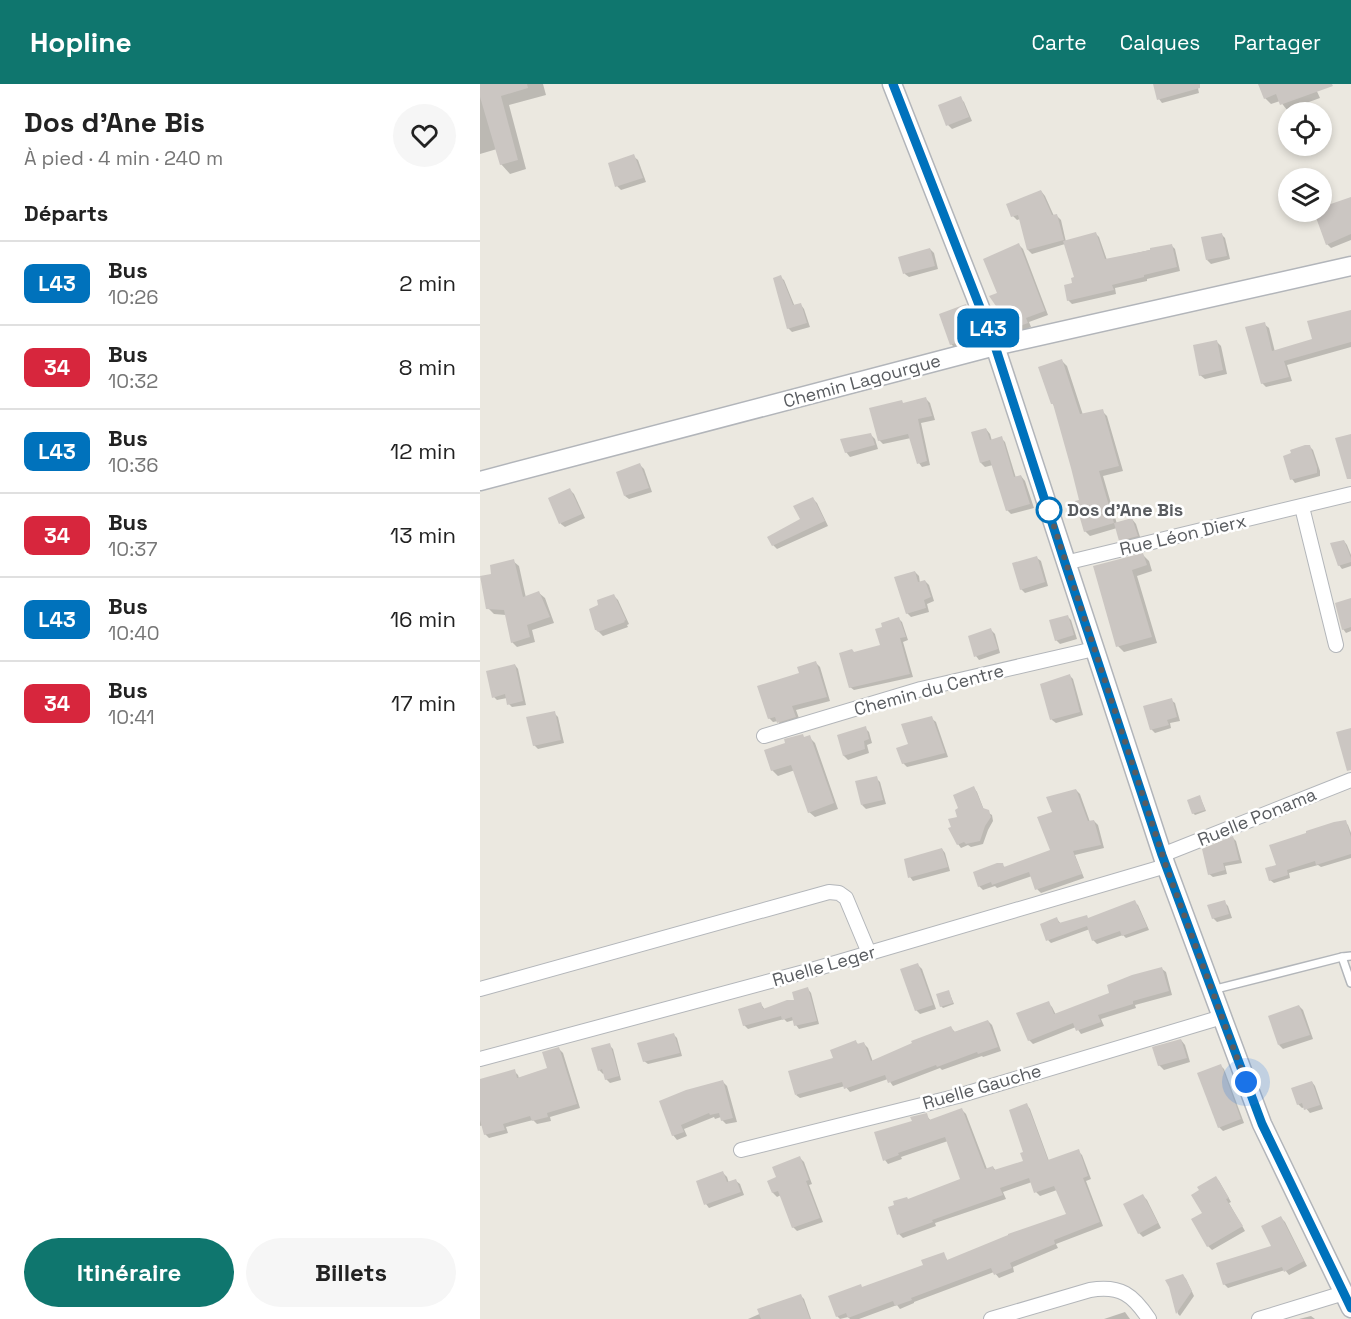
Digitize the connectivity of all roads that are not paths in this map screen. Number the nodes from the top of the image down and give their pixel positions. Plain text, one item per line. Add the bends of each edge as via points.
1 (892, 84) edge
2 (1351, 266) edge
3 (995, 346) junction
4 (480, 481) edge
5 (1351, 494) edge
6 (1302, 507) junction
7 (1065, 563) junction
8 (1336, 645) dead end
9 (1094, 649) junction
10 (764, 736) dead end
11 (1351, 780) edge
12 (1164, 860) junction
13 (869, 953) junction
14 (1351, 956) edge
15 (1342, 957) junction
16 (1351, 983) edge
17 (480, 989) edge
18 (1212, 990) junction
19 (1222, 1017) junction
20 (480, 1059) edge
21 (741, 1150) dead end
22 (1347, 1300) edge
23 (991, 1319) edge
24 (1149, 1319) edge
25 (1259, 1319) edge

1 - 3 street
2 - 3 street, Chemin Lagourgue
3 - 4 street, Chemin Lagourgue
3 - 7 street
5 - 6 street, Rue Léon Dierx
6 - 7 street, Rue Léon Dierx
6 - 8 street
7 - 9 street
9 - 10 street, Chemin du Centre via 921,689
9 - 12 street
11 - 12 street, Ruelle Ponama
12 - 13 street, Ruelle Leger
12 - 18 street
13 - 17 street via 846,898 829,892
13 - 20 street, Ruelle Leger
14 - 15 lane
15 - 16 lane
15 - 18 lane
18 - 19 street
19 - 21 street, Ruelle Gauche via 958,1095
19 - 22 street via 1262,1124
22 - 25 street
23 - 24 street via 1101,1288 1132,1297

